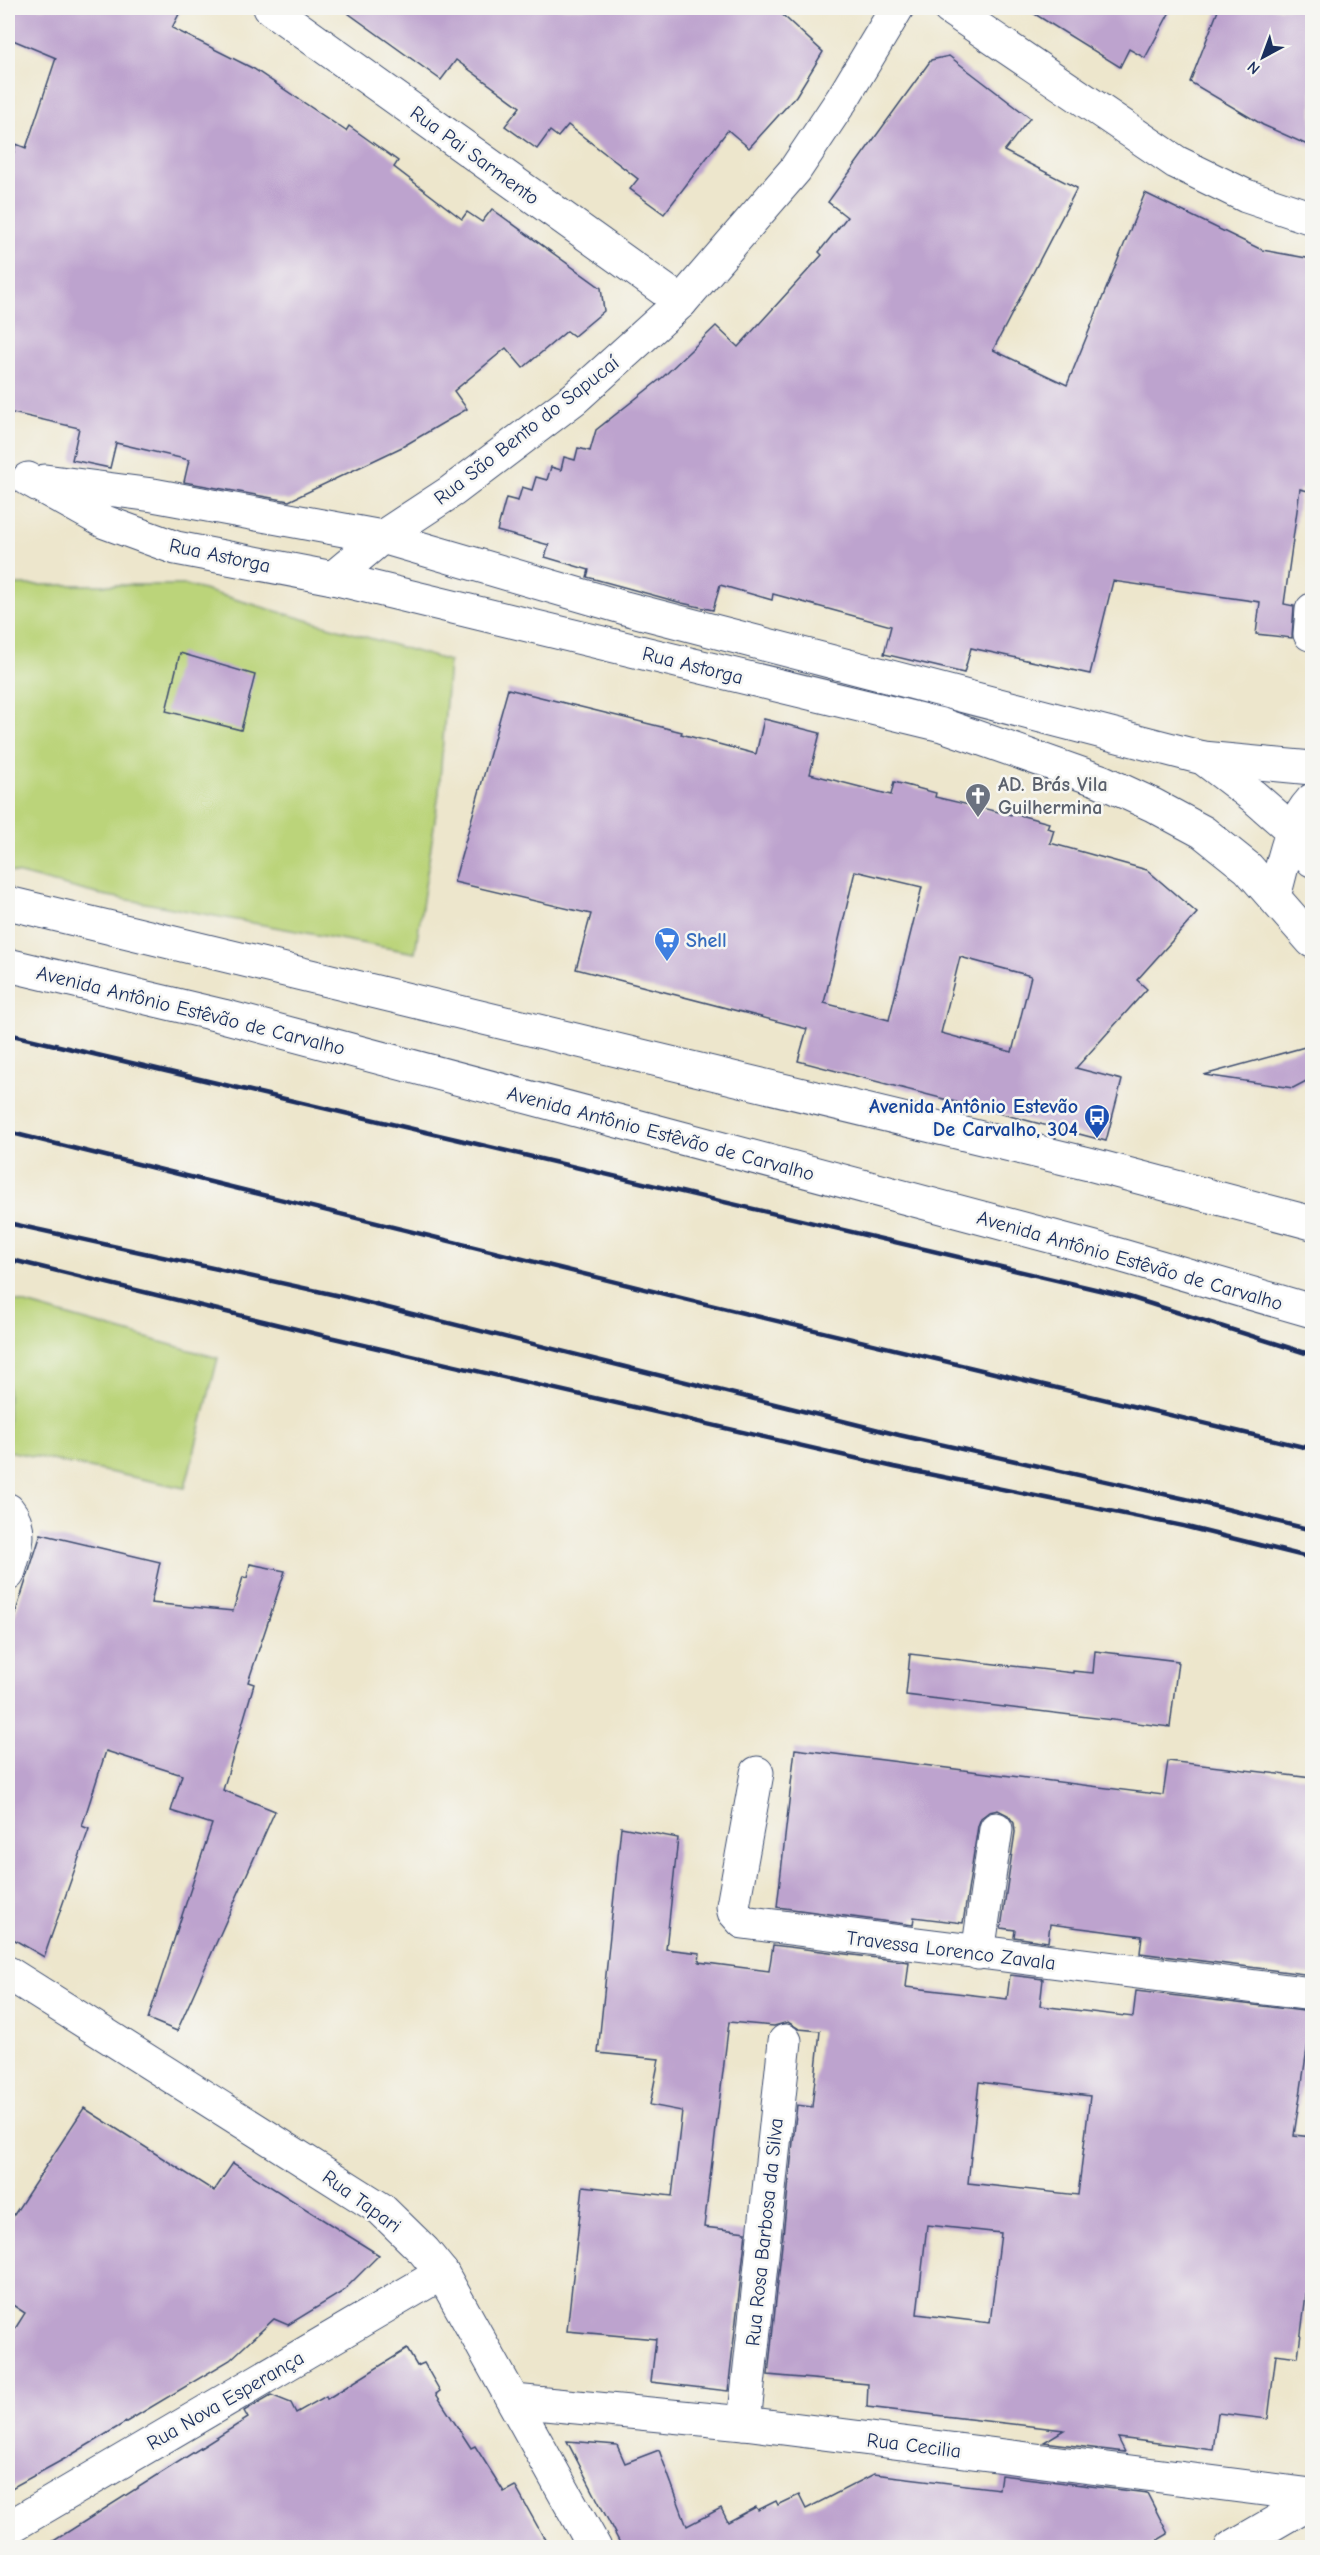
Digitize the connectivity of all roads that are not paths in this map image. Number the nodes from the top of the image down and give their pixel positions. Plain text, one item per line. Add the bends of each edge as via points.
1 (270, 8) edge
2 (897, 8) edge
3 (949, 8) edge
4 (1312, 218) edge
5 (681, 302) junction
6 (18, 477) edge
7 (382, 537) junction
8 (333, 578) junction
9 (1203, 758) junction
10 (1312, 768) edge
11 (1312, 800) edge
12 (1293, 831) junction
13 (1312, 860) edge
14 (1274, 896) junction
15 (8, 903) edge
16 (1312, 941) edge
17 (8, 965) edge
18 (1312, 1223) edge
19 (1312, 1311) edge
20 (8, 1510) edge
21 (11, 1563) edge
22 (757, 1773) dead end
23 (996, 1829) dead end
24 (978, 1953) junction
25 (8, 1973) edge
26 (1312, 1994) edge
27 (785, 2041) dead end
28 (442, 2273) junction
29 (514, 2401) junction
30 (744, 2423) junction
31 (1312, 2495) edge
32 (1312, 2501) edge
33 (8, 2528) edge
34 (595, 2547) edge
35 (1232, 2547) edge

1 - 5 main road, Rua Pai Sarmento
2 - 5 main road, Rua São Bento do Sapucaí via 795,170
3 - 4 main road via 1176,162 1246,196
5 - 7 main road, Rua São Bento do Sapucaí via 566,405 452,491
6 - 7 main road, Rua Astorga via 153,495
6 - 8 main road, Rua Astorga via 105,522 176,548
7 - 8 main road, Rua São Bento do Sapucaí
7 - 9 main road, Rua Astorga via 625,608
8 - 14 main road, Rua Astorga via 942,725 1101,781 1153,805 1203,832 1248,868
9 - 10 main road
9 - 12 main road, Rua Astorga
11 - 12 main road
12 - 13 main road, Rua Astorga
12 - 14 main road
14 - 16 main road, Rua Astorga
15 - 18 main road via 1093,1165
17 - 19 main road, Avenida Antônio Estêvão de Carvalho via 223,1016 1083,1245
20 - 21 main road via 15,1519 17,1535
22 - 24 main road, Travessa Lorenco Zavala via 733,1906 743,1922
23 - 24 main road
24 - 26 main road, Travessa Lorenco Zavala
25 - 28 main road, Rua Tapari via 381,2209
27 - 30 main road, Rua Rosa Barbosa da Silva
28 - 29 main road, Rua Tapari
28 - 33 main road, Rua Nova Esperança
29 - 30 main road, Rua Cecilia
29 - 34 main road, Rua Tapari
30 - 31 main road, Rua Cecilia
32 - 35 main road

